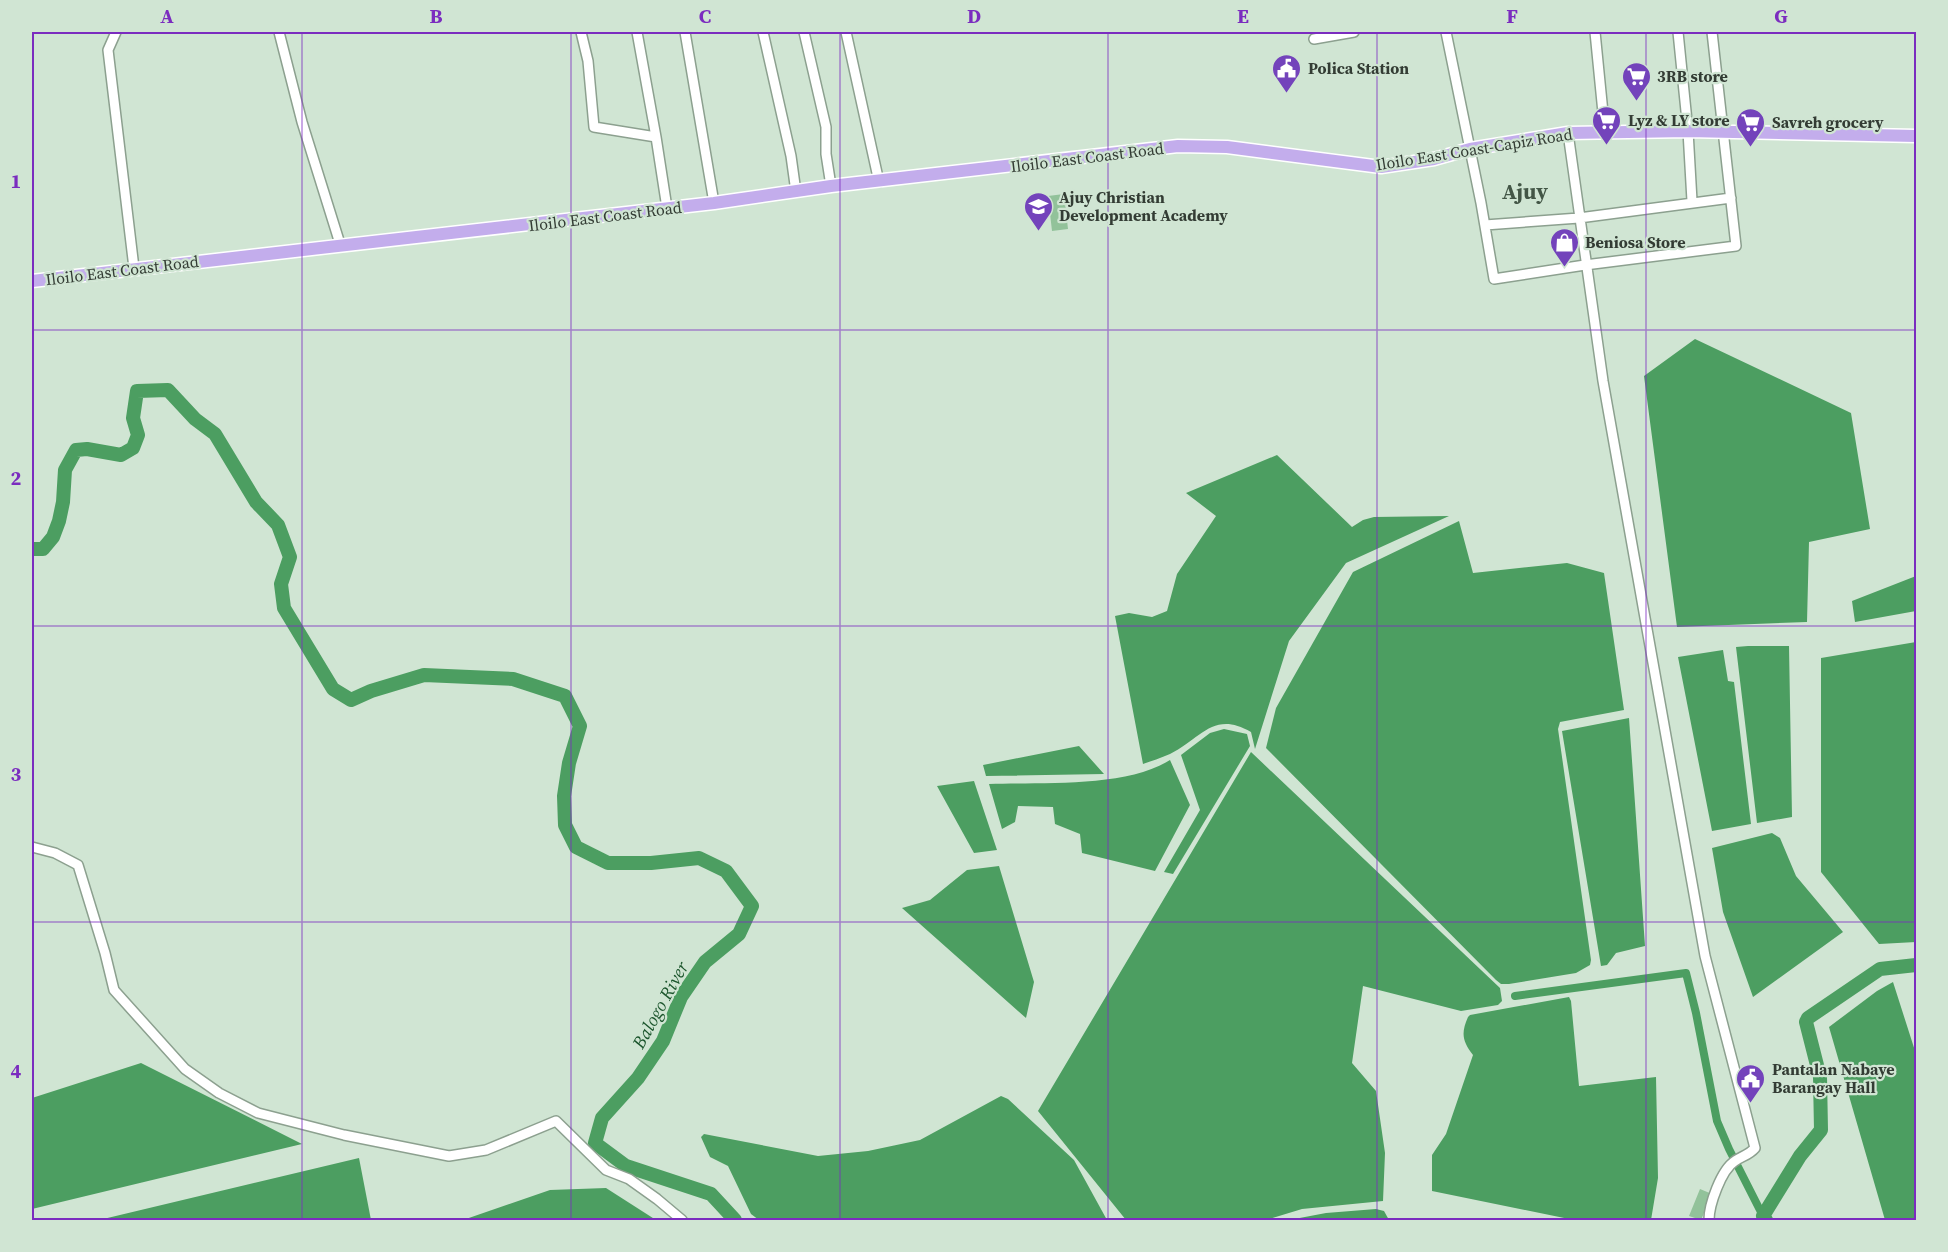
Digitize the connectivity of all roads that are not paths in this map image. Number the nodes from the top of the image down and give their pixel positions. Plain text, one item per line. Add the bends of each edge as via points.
1 (116, 32) edge
2 (279, 32) edge
3 (583, 32) edge
4 (637, 32) edge
5 (685, 32) edge
6 (763, 32) edge
7 (804, 32) edge
8 (846, 32) edge
9 (1354, 32) edge
10 (1446, 32) edge
11 (1595, 32) edge
12 (1678, 32) edge
13 (1712, 32) edge
14 (1314, 39) dead end
15 (1688, 131) junction
16 (1568, 133) junction
17 (1605, 133) junction
18 (1724, 133) junction
19 (1917, 136) edge
20 (656, 137) junction
21 (1178, 146) joint
22 (1470, 149) junction
23 (879, 182) junction
24 (831, 186) junction
25 (796, 192) junction
26 (1731, 198) junction
27 (1692, 201) junction
28 (714, 203) junction
29 (667, 208) junction
30 (1579, 218) junction
31 (1485, 225) junction
32 (341, 247) junction
33 (1585, 265) junction
34 (134, 268) junction
35 (32, 281) edge
36 (32, 847) edge
37 (682, 1221) edge
38 (1709, 1221) edge

1 - 34 street via 108,50
2 - 32 street
3 - 20 street via 594,127
4 - 20 street
5 - 28 street
6 - 25 street
7 - 24 street via 826,127
8 - 23 street
9 - 14 street
10 - 22 street
11 - 17 street
12 - 15 street
13 - 18 street
15 - 17 main road, Iloilo East Coast-Capiz Road
15 - 18 main road, Iloilo East Coast-Capiz Road
15 - 27 street
16 - 17 main road, Iloilo East Coast-Capiz Road
16 - 22 main road, Iloilo East Coast-Capiz Road
16 - 30 street
18 - 19 main road, Iloilo East Coast-Capiz Road
18 - 26 street
20 - 29 street
21 - 22 main road, Iloilo East Coast-Capiz Road via 1227,147 1381,167
21 - 23 main road, Iloilo East Coast Road
22 - 31 street
23 - 24 main road, Iloilo East Coast Road
24 - 25 main road, Iloilo East Coast Road
25 - 28 main road, Iloilo East Coast Road
26 - 27 street
26 - 33 street via 1736,246
27 - 30 street
28 - 29 main road, Iloilo East Coast Road
29 - 32 main road, Iloilo East Coast Road
30 - 31 street
30 - 33 street
31 - 33 street via 1494,279
32 - 34 main road, Iloilo East Coast Road
33 - 38 street via 1705,956 1755,1148 1733,1162 1724,1174 1709,1207
34 - 35 main road, Iloilo East Coast Road
36 - 37 street via 78,865 114,990 185,1069 219,1093 258,1113 449,1156 486,1150 556,1121 606,1170 629,1179

